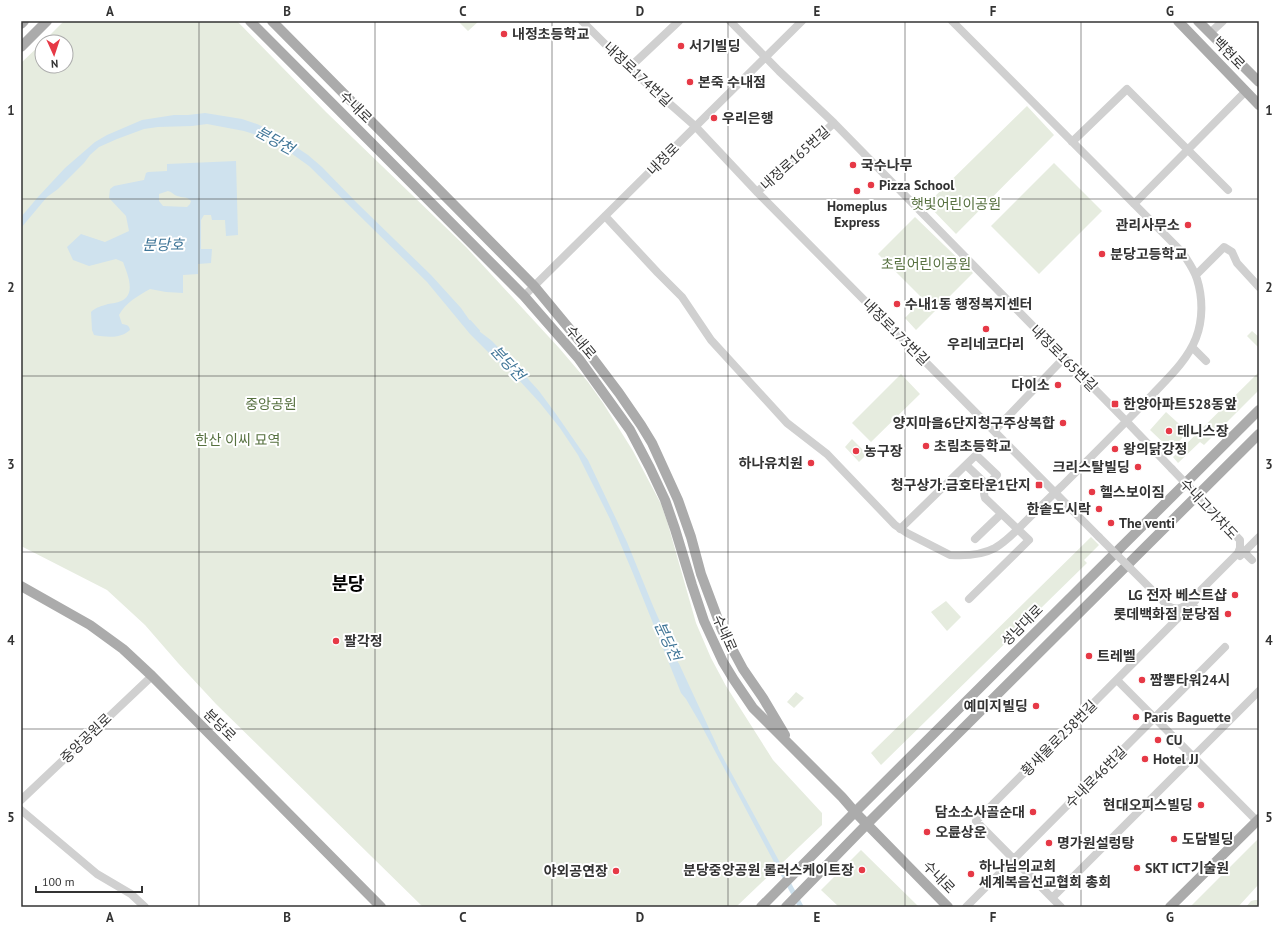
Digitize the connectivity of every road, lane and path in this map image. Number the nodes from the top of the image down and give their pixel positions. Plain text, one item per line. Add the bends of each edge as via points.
1 (24, 21) edge
2 (47, 21) edge
3 (250, 21) edge
4 (272, 21) edge
5 (582, 21) edge
6 (679, 21) edge
7 (730, 21) edge
8 (802, 21) edge
9 (952, 21) edge
10 (1178, 21) edge
11 (1198, 21) edge
12 (1223, 21) edge
13 (21, 24) edge
14 (1210, 33) junction
15 (21, 47) edge
16 (765, 57) junction
17 (630, 68) junction
18 (1259, 82) edge
19 (1246, 92) junction
20 (1259, 105) edge
21 (834, 123) junction
22 (695, 126) junction
23 (1072, 142) junction
24 (1187, 150) junction
25 (1228, 190) dead end
26 (756, 192) junction
27 (1134, 204) junction
28 (605, 216) junction
29 (1196, 275) junction
30 (534, 286) junction
31 (1259, 287) edge
32 (524, 296) junction
33 (1192, 347) junction
34 (1064, 358) junction
35 (1206, 361) dead end
36 (1259, 410) edge
37 (1127, 422) junction
38 (994, 431) junction
39 (1259, 434) edge
40 (966, 466) junction
41 (1172, 469) joint
42 (988, 486) junction
43 (1055, 492) junction
44 (1001, 514) junction
45 (900, 529) junction
46 (1018, 529) junction
47 (1099, 537) joint
48 (1259, 537) edge
49 (975, 539) dead end
50 (1240, 548) junction
51 (1252, 560) dead end
52 (21, 586) edge
53 (969, 598) dead end
54 (1189, 602) junction
55 (1199, 612) dead end
56 (1225, 647) dead end
57 (152, 676) junction
58 (1117, 680) junction
59 (1259, 691) edge
60 (1155, 718) junction
61 (792, 747) junction
62 (1194, 757) junction
63 (21, 800) edge
64 (21, 810) edge
65 (855, 812) junction
66 (1258, 820) edge
67 (867, 824) junction
68 (1014, 859) junction
69 (1052, 898) junction
70 (145, 907) edge
71 (381, 907) edge
72 (760, 907) edge
73 (786, 907) edge
74 (948, 907) edge
75 (966, 907) edge
76 (1062, 907) edge
77 (1170, 907) edge

1 - 13 main road
2 - 15 main road
3 - 32 main road, 수내로
4 - 30 main road, 수내로
5 - 17 street, 내정로174번길
6 - 17 street
7 - 16 street, 내정로165번길
8 - 16 street, 내정로
9 - 23 street
10 - 19 main road, 백현로
11 - 14 main road, 백현로
12 - 14 street
14 - 18 main road, 백현로
16 - 21 street, 내정로165번길
16 - 22 street, 내정로
17 - 22 street, 내정로174번길
19 - 20 main road, 백현로
19 - 24 street
21 - 26 street, 내정로165번길
21 - 34 street, 내정로165번길
22 - 26 street, 내정로173번길
22 - 28 street, 내정로
23 - 24 street via 1127,89
23 - 27 street
24 - 25 street
24 - 27 street
26 - 38 street, 내정로173번길
27 - 29 street via 1182,252
28 - 30 street, 내정로
28 - 45 street via 682,297 711,340 787,423 827,454
29 - 31 street via 1224,247 1232,252 1236,264
29 - 33 street via 1202,310 1199,329
30 - 32 street, 내정로
30 - 61 main road, 수내로 via 603,371 652,443 678,500 722,630 743,669
32 - 61 main road, 수내로 via 579,359 630,430 665,500 704,621 723,662 753,708
33 - 35 street
33 - 37 street via 1177,368
34 - 37 street, 내정로165번길
34 - 38 street
36 - 65 main road, 성남대로
37 - 41 street, 내정로165번길
37 - 43 street
38 - 43 street, 내정로173번길
39 - 67 main road
40 - 42 street
40 - 42 street via 976,455 1000,473
40 - 45 street
41 - 50 street, 수내고가차도, bridge via 1240,540
42 - 44 street via 984,490 984,498
43 - 46 street
43 - 47 street, 내정로173번길
44 - 46 street
44 - 49 street
45 - 46 street via 950,555 958,556 989,551
46 - 53 street via 1029,540
47 - 54 street, 수내고가차도, bridge via 1168,606 1182,608
48 - 58 street, 황새울로258번길
50 - 51 street, bridge
50 - 54 street, 수내고가차도, bridge
52 - 57 main road, 분당로 via 90,625 123,649
54 - 55 street, bridge
56 - 60 street, 수내로46번길
57 - 63 street, 중앙공원로
57 - 71 main road, 분당로
58 - 60 street
58 - 68 street, 황새울로258번길 via 976,821
59 - 62 street
60 - 62 street
60 - 68 street, 수내로46번길
61 - 65 main road, 수내로
62 - 66 street
62 - 69 street
64 - 70 street via 97,874 131,894
65 - 67 main road, 수내로
65 - 72 main road, 성남대로
66 - 77 main road
67 - 73 main road
67 - 74 main road, 수내로
68 - 69 street, 황새울로258번길
68 - 75 street, 수내로46번길
69 - 76 street, 황새울로258번길

